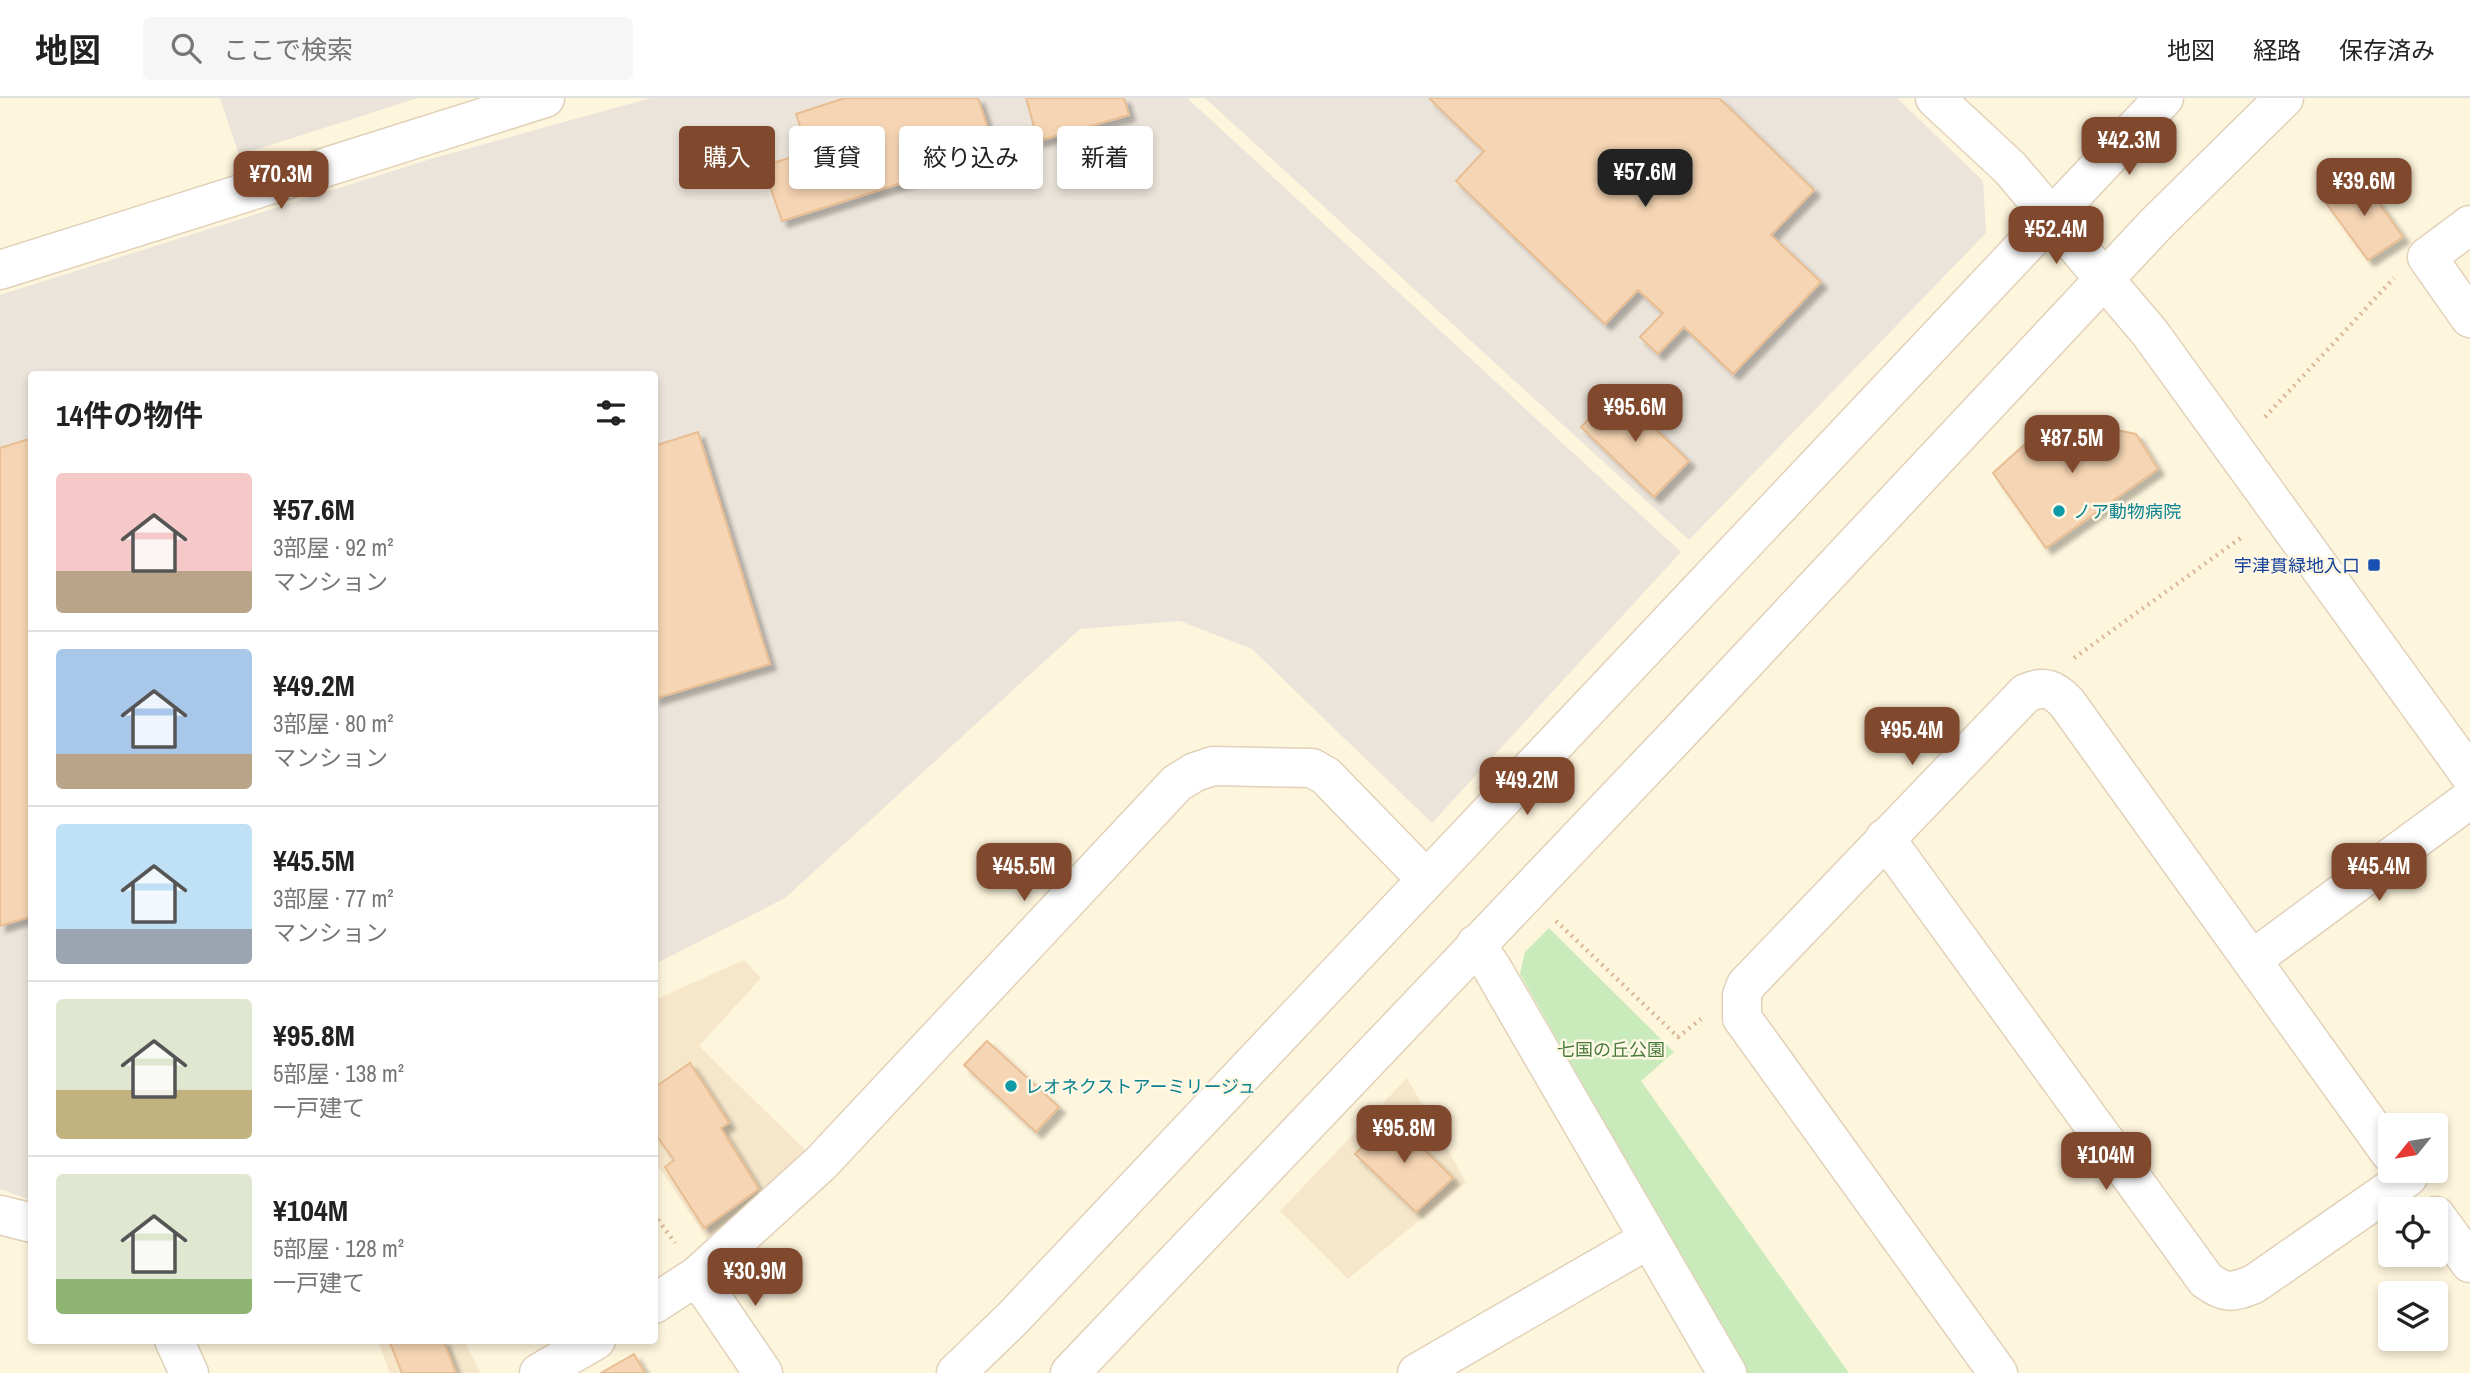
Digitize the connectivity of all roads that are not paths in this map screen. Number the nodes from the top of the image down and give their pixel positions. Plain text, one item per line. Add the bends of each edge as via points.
1 (545, 98) edge
2 (1935, 98) edge
3 (2164, 98) edge
4 (2284, 98) edge
5 (2052, 216) junction
6 (2470, 225) edge
7 (0, 270) edge
8 (2105, 278) junction
9 (2470, 318) edge
10 (2470, 775) edge
11 (2470, 799) edge
12 (1885, 838) junction
13 (1426, 880) junction
14 (1476, 944) junction
15 (2253, 959) junction
16 (2378, 1135) edge
17 (2381, 1183) edge
18 (0, 1215) edge
19 (28, 1222) edge
20 (2448, 1233) edge
21 (1649, 1240) junction
22 (2470, 1263) edge
23 (697, 1276) junction
24 (658, 1301) edge
25 (176, 1344) edge
26 (589, 1344) edge
27 (189, 1373) edge
28 (539, 1373) edge
29 (763, 1373) edge
30 (956, 1373) edge
31 (1070, 1373) edge
32 (1417, 1373) edge
33 (1727, 1373) edge
34 (1998, 1373) edge

1 - 7 street
2 - 5 street via 2010,168
3 - 5 street
4 - 8 street
5 - 8 street
5 - 13 street
6 - 9 street via 2427,257
8 - 10 street via 2154,338
8 - 14 street
11 - 15 street
12 - 15 street via 2018,700 2033,690 2056,691
12 - 17 street via 2206,1280 2221,1291 2254,1284
12 - 34 street via 1746,985 1742,1018
13 - 23 street via 1326,776 1312,768 1213,766 1195,772 1177,783 821,1163
13 - 30 street
14 - 21 street
14 - 31 street
15 - 16 street
18 - 19 street
20 - 22 street
21 - 32 street
21 - 33 street
23 - 24 street
23 - 29 street
25 - 27 street
26 - 28 street

